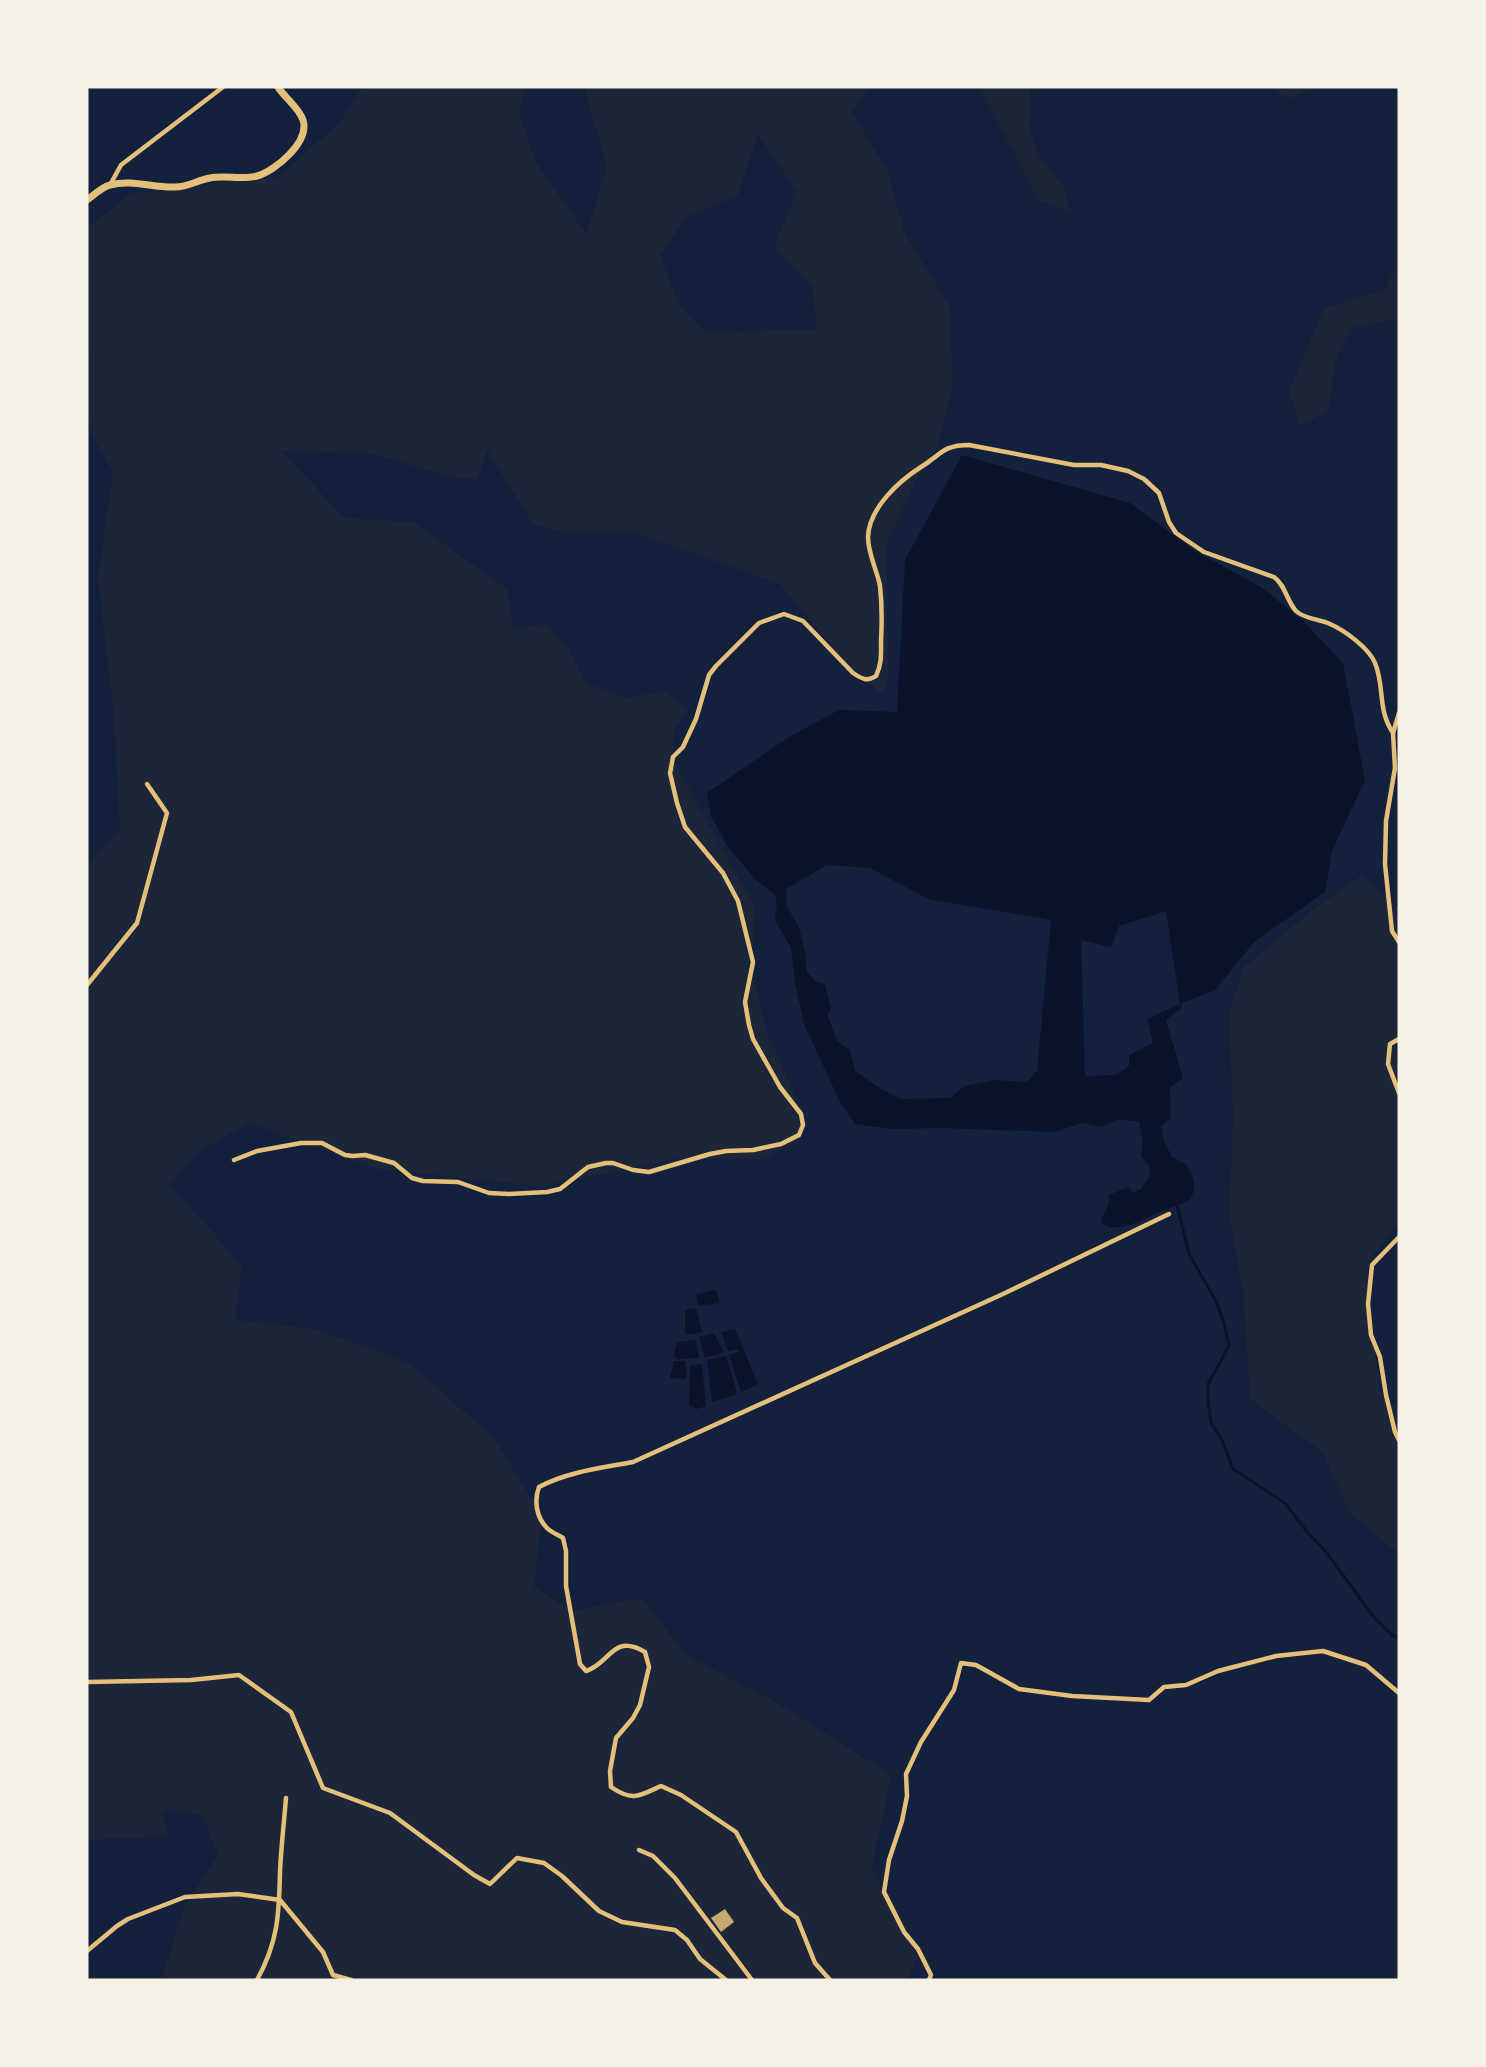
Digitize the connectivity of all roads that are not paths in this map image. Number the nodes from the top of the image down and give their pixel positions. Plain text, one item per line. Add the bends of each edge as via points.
1 (223, 87) edge
2 (278, 87) edge
3 (110, 185) junction
4 (87, 200) edge
5 (1399, 713) edge
6 (1393, 733) junction
7 (147, 784) dead end
8 (1399, 942) edge
9 (87, 985) edge
10 (1399, 1039) edge
11 (1399, 1093) edge
12 (234, 1160) dead end
13 (1169, 1214) dead end
14 (1399, 1237) edge
15 (1399, 1440) edge
16 (87, 1682) edge
17 (1399, 1693) edge
18 (286, 1798) dead end
19 (639, 1850) dead end
20 (280, 1900) junction
21 (87, 1951) edge
22 (257, 1980) edge
23 (351, 1980) edge
24 (726, 1980) edge
25 (752, 1980) edge
26 (830, 1980) edge
27 (929, 1980) edge

1 - 3 street via 121,165
2 - 3 main road via 304,123 298,144 289,156 264,174 208,178 184,187
3 - 4 main road
5 - 6 street
6 - 8 street via 1395,768 1386,821 1385,864 1392,931
6 - 12 street via 1384,716 1375,661 1356,640 1330,624 1297,612 1281,582 1274,577 1204,552 1176,532 1159,493 1144,479 1114,467 1074,465 952,445 910,473 878,506 871,524 868,537 881,605 881,662 876,676 867,680 853,673 803,621 784,614 772,616 759,623 709,675 696,718 673,757 670,773 685,827 723,873 738,901 753,962 745,1002 749,1025 780,1087 801,1114 803,1125 799,1135 753,1150 710,1154 649,1172 606,1163 588,1167 560,1189 508,1194 489,1193 458,1182 412,1178 394,1163 365,1155 345,1155 322,1143 257,1151
7 - 9 street via 167,813 137,923
10 - 11 street via 1390,1044 1388,1064
13 - 26 street via 633,1462 598,1468 539,1487 535,1498 539,1516 547,1528 563,1538 566,1586 580,1664 586,1671 621,1646 635,1646 645,1652 649,1667 640,1705 616,1738 611,1787 624,1796 639,1796 661,1786 736,1832 761,1878 783,1908 797,1918 815,1963
14 - 15 street via 1372,1266 1368,1304 1371,1335 1380,1357
16 - 24 street via 239,1675 291,1712 323,1788 390,1813 490,1884 517,1858 544,1863 599,1911 622,1922 675,1930 700,1959
17 - 27 street via 1366,1665 1323,1651 1276,1656 1218,1671 1186,1685 1164,1687 1149,1700 1019,1689 976,1665 961,1663 954,1690 906,1774 906,1804 884,1892 904,1932 918,1949 931,1975
18 - 20 street
19 - 25 street via 653,1856 675,1878
20 - 21 street via 238,1894 185,1897 128,1918
20 - 22 street via 269,1959
20 - 23 street via 323,1952 333,1975

